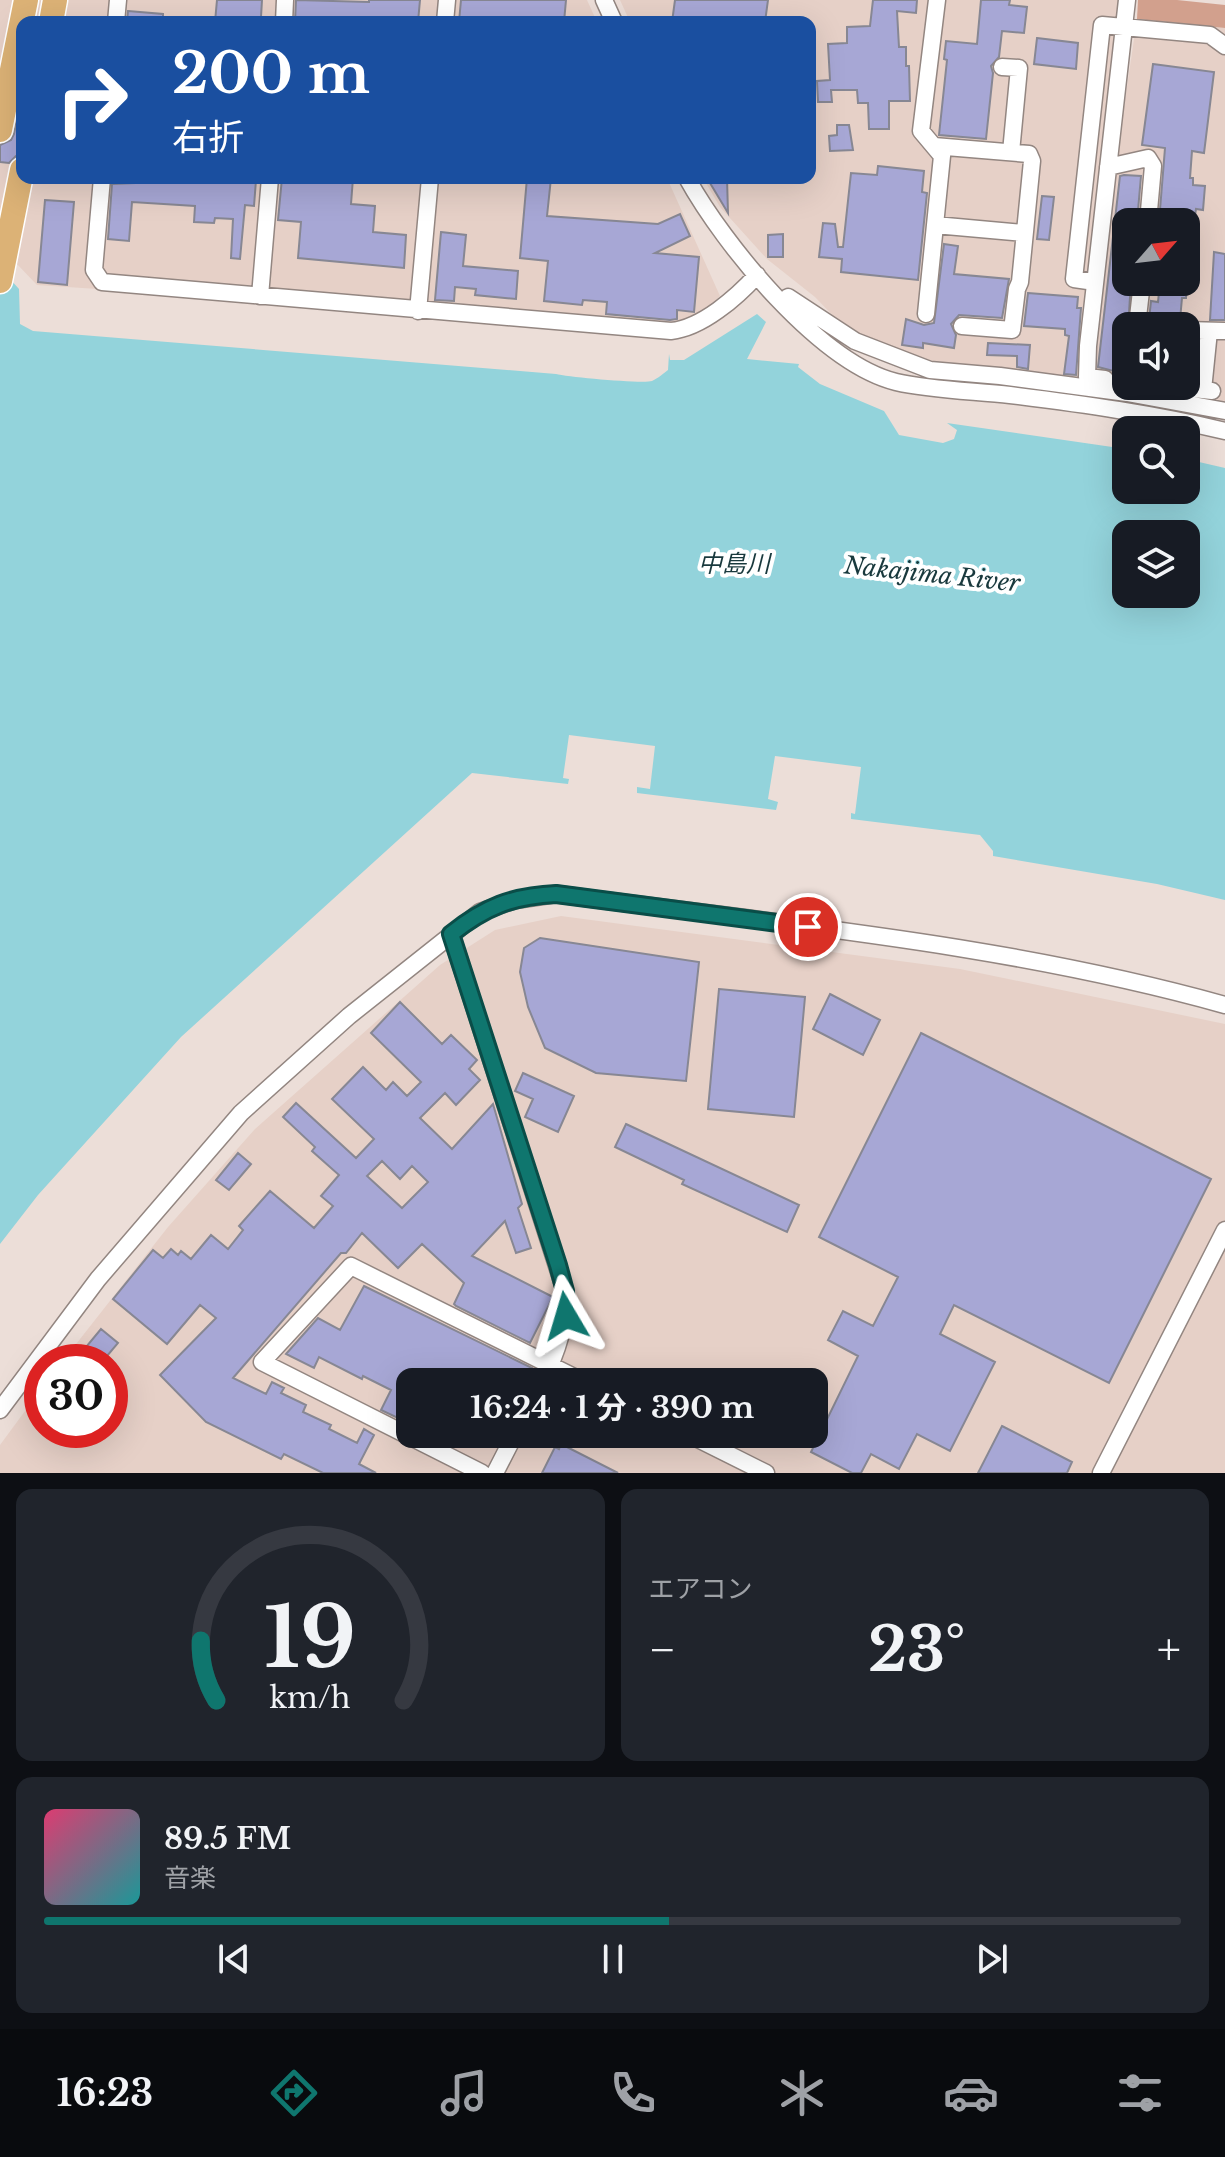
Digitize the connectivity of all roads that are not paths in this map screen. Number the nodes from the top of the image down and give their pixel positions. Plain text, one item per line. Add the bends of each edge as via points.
1 (937, 0) edge
2 (1127, 0) edge
3 (1124, 28) junction
4 (1225, 46) edge
5 (16, 50) edge
6 (1002, 67) dead end
7 (0, 130) edge
8 (934, 146) junction
9 (1011, 152) junction
10 (1108, 167) junction
11 (19, 184) edge
12 (101, 184) edge
13 (269, 184) edge
14 (429, 184) edge
15 (691, 184) edge
16 (1149, 208) edge
17 (935, 225) junction
18 (1024, 233) junction
19 (757, 275) junction
20 (0, 281) edge
21 (1095, 282) junction
22 (260, 296) junction
23 (418, 311) junction
24 (926, 314) dead end
25 (962, 326) dead end
26 (1217, 331) edge
27 (1112, 380) edge
28 (1200, 389) edge
29 (1225, 411) edge
30 (1225, 431) edge
31 (451, 934) junction
32 (1225, 1005) edge
33 (1225, 1230) edge
34 (551, 1365) junction
35 (549, 1368) edge
36 (557, 1368) edge
37 (0, 1410) edge
38 (508, 1448) edge
39 (716, 1448) edge
40 (482, 1473) edge
41 (495, 1473) edge
42 (766, 1473) edge
43 (1101, 1473) edge

1 - 8 street via 921,131
2 - 3 street
3 - 4 street via 1210,35
3 - 10 street
3 - 21 street via 1102,25 1074,279
5 - 7 highway
6 - 9 street via 1019,68
8 - 9 street
8 - 17 street via 942,156
9 - 18 street via 1029,154 1032,161
10 - 16 street via 1148,158 1153,166
10 - 21 street
11 - 20 highway
12 - 22 street via 94,270 102,282
13 - 22 street
14 - 23 street
15 - 19 street
17 - 18 street
17 - 24 street
18 - 25 street via 1012,330
19 - 23 street via 736,297 679,330
19 - 29 street via 855,341 930,370
19 - 30 street via 813,334 854,364 895,382 1055,401
21 - 27 street via 1087,377
22 - 23 street
26 - 28 street via 1208,390
31 - 32 street via 494,906 556,894 965,948 1153,985
31 - 34 street via 565,1291 566,1316
31 - 37 street via 241,1113 98,1279
33 - 43 street
34 - 35 street
34 - 36 street
34 - 40 street via 351,1266 262,1362
38 - 41 street
39 - 42 street

